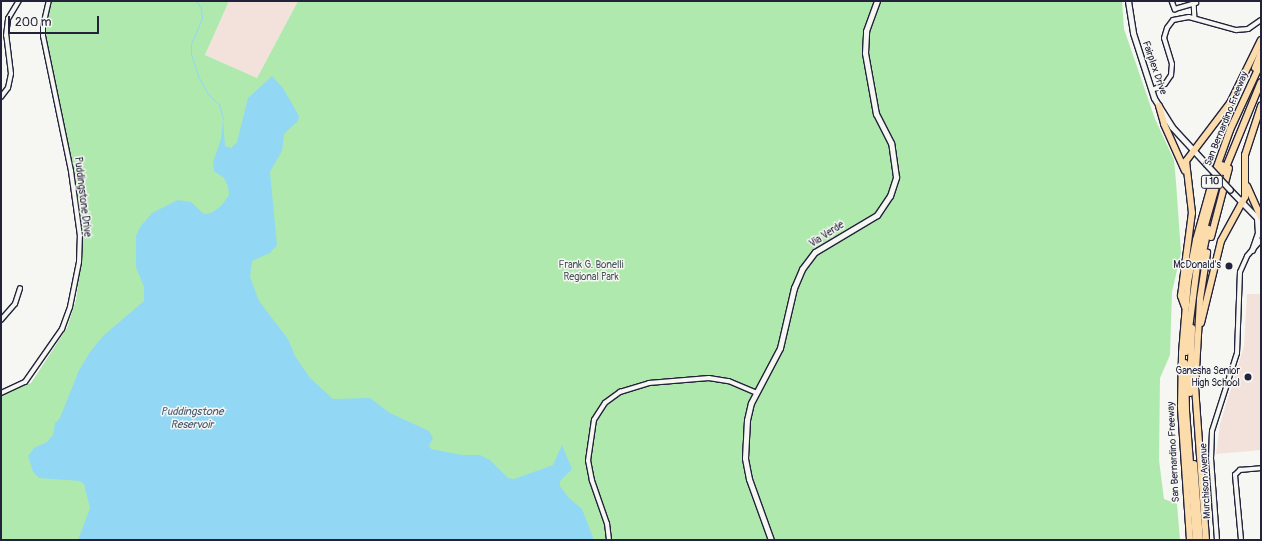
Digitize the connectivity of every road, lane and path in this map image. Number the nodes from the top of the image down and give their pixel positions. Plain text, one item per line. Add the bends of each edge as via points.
1 (19, 1) edge
2 (49, 1) edge
3 (877, 1) edge
4 (1128, 1) edge
5 (1172, 1) edge
6 (1195, 2) edge
7 (1195, 18) junction
8 (1261, 20) edge
9 (1261, 40) edge
10 (1261, 52) edge
11 (1261, 63) edge
12 (1261, 71) edge
13 (1261, 82) edge
14 (1152, 90) junction
15 (1261, 91) edge
16 (1, 97) edge
17 (1243, 102) junction
18 (1159, 106) junction
19 (1261, 106) edge
20 (1194, 151) junction
21 (1246, 183) junction
22 (1190, 185) junction
23 (1242, 202) junction
24 (1259, 218) edge
25 (1261, 222) edge
26 (1261, 240) edge
27 (1252, 250) junction
28 (20, 289) dead end
29 (1185, 308) junction
30 (1, 320) edge
31 (1197, 336) junction
32 (755, 392) junction
33 (1, 393) edge
34 (1261, 468) edge
35 (609, 540) edge
36 (771, 540) edge
37 (1190, 540) edge
38 (1196, 540) edge
39 (1200, 540) edge
40 (1206, 540) edge
41 (1218, 540) edge
42 (1241, 540) edge

1 - 16 street via 8,19 6,36 11,74 8,88
2 - 33 street, Puddingstone Drive via 43,26 44,36 71,171 80,236 79,262 70,307 62,329 25,382
3 - 32 main road, Via Verde via 866,31 865,54 876,114 891,143 896,177 890,196 877,215 815,252 802,269 794,288 780,348
4 - 14 main road, Fairplex Drive via 1133,33
5 - 6 street via 1175,9
6 - 7 street
7 - 8 street via 1236,30 1248,28
7 - 14 street via 1178,18 1167,28 1164,38 1172,72 1165,84
9 - 20 highway via 1230,103
10 - 17 highway
11 - 17 highway, San Bernardino Freeway / I 10
12 - 38 highway via 1221,169 1200,243 1193,285 1185,378
13 - 39 highway via 1241,126 1218,190 1196,294 1190,399
14 - 18 main road, Fairplex Drive
15 - 31 highway, San Bernardino Freeway / I 10 via 1236,151 1214,220 1204,269
17 - 29 highway, San Bernardino Freeway / I 10 via 1223,149 1208,195 1196,240
18 - 20 main road, Fairplex Drive via 1172,126
18 - 22 highway
19 - 21 highway via 1245,155
20 - 22 highway via 1186,161
20 - 23 main road, Fairplex Drive, bridge
21 - 23 highway
21 - 24 highway
22 - 29 highway via 1192,213 1182,296
23 - 24 main road, Fairplex Drive
23 - 31 highway via 1221,241
24 - 25 main road, Fairplex Drive
24 - 27 main road via 1258,233
26 - 27 street, Murchison Avenue
27 - 41 street, Murchison Avenue via 1241,267 1239,278 1240,328 1237,353 1212,431 1211,459
28 - 30 street via 15,304
29 - 37 highway, San Bernardino Freeway / I 10 via 1181,407
31 - 40 highway, San Bernardino Freeway / I 10 via 1196,418
32 - 35 street via 729,381 709,378 649,382 620,392 606,403 594,420 588,460 592,481 607,524
32 - 36 main road, Via Verde via 747,420 745,458 749,479
34 - 42 street via 1237,471

